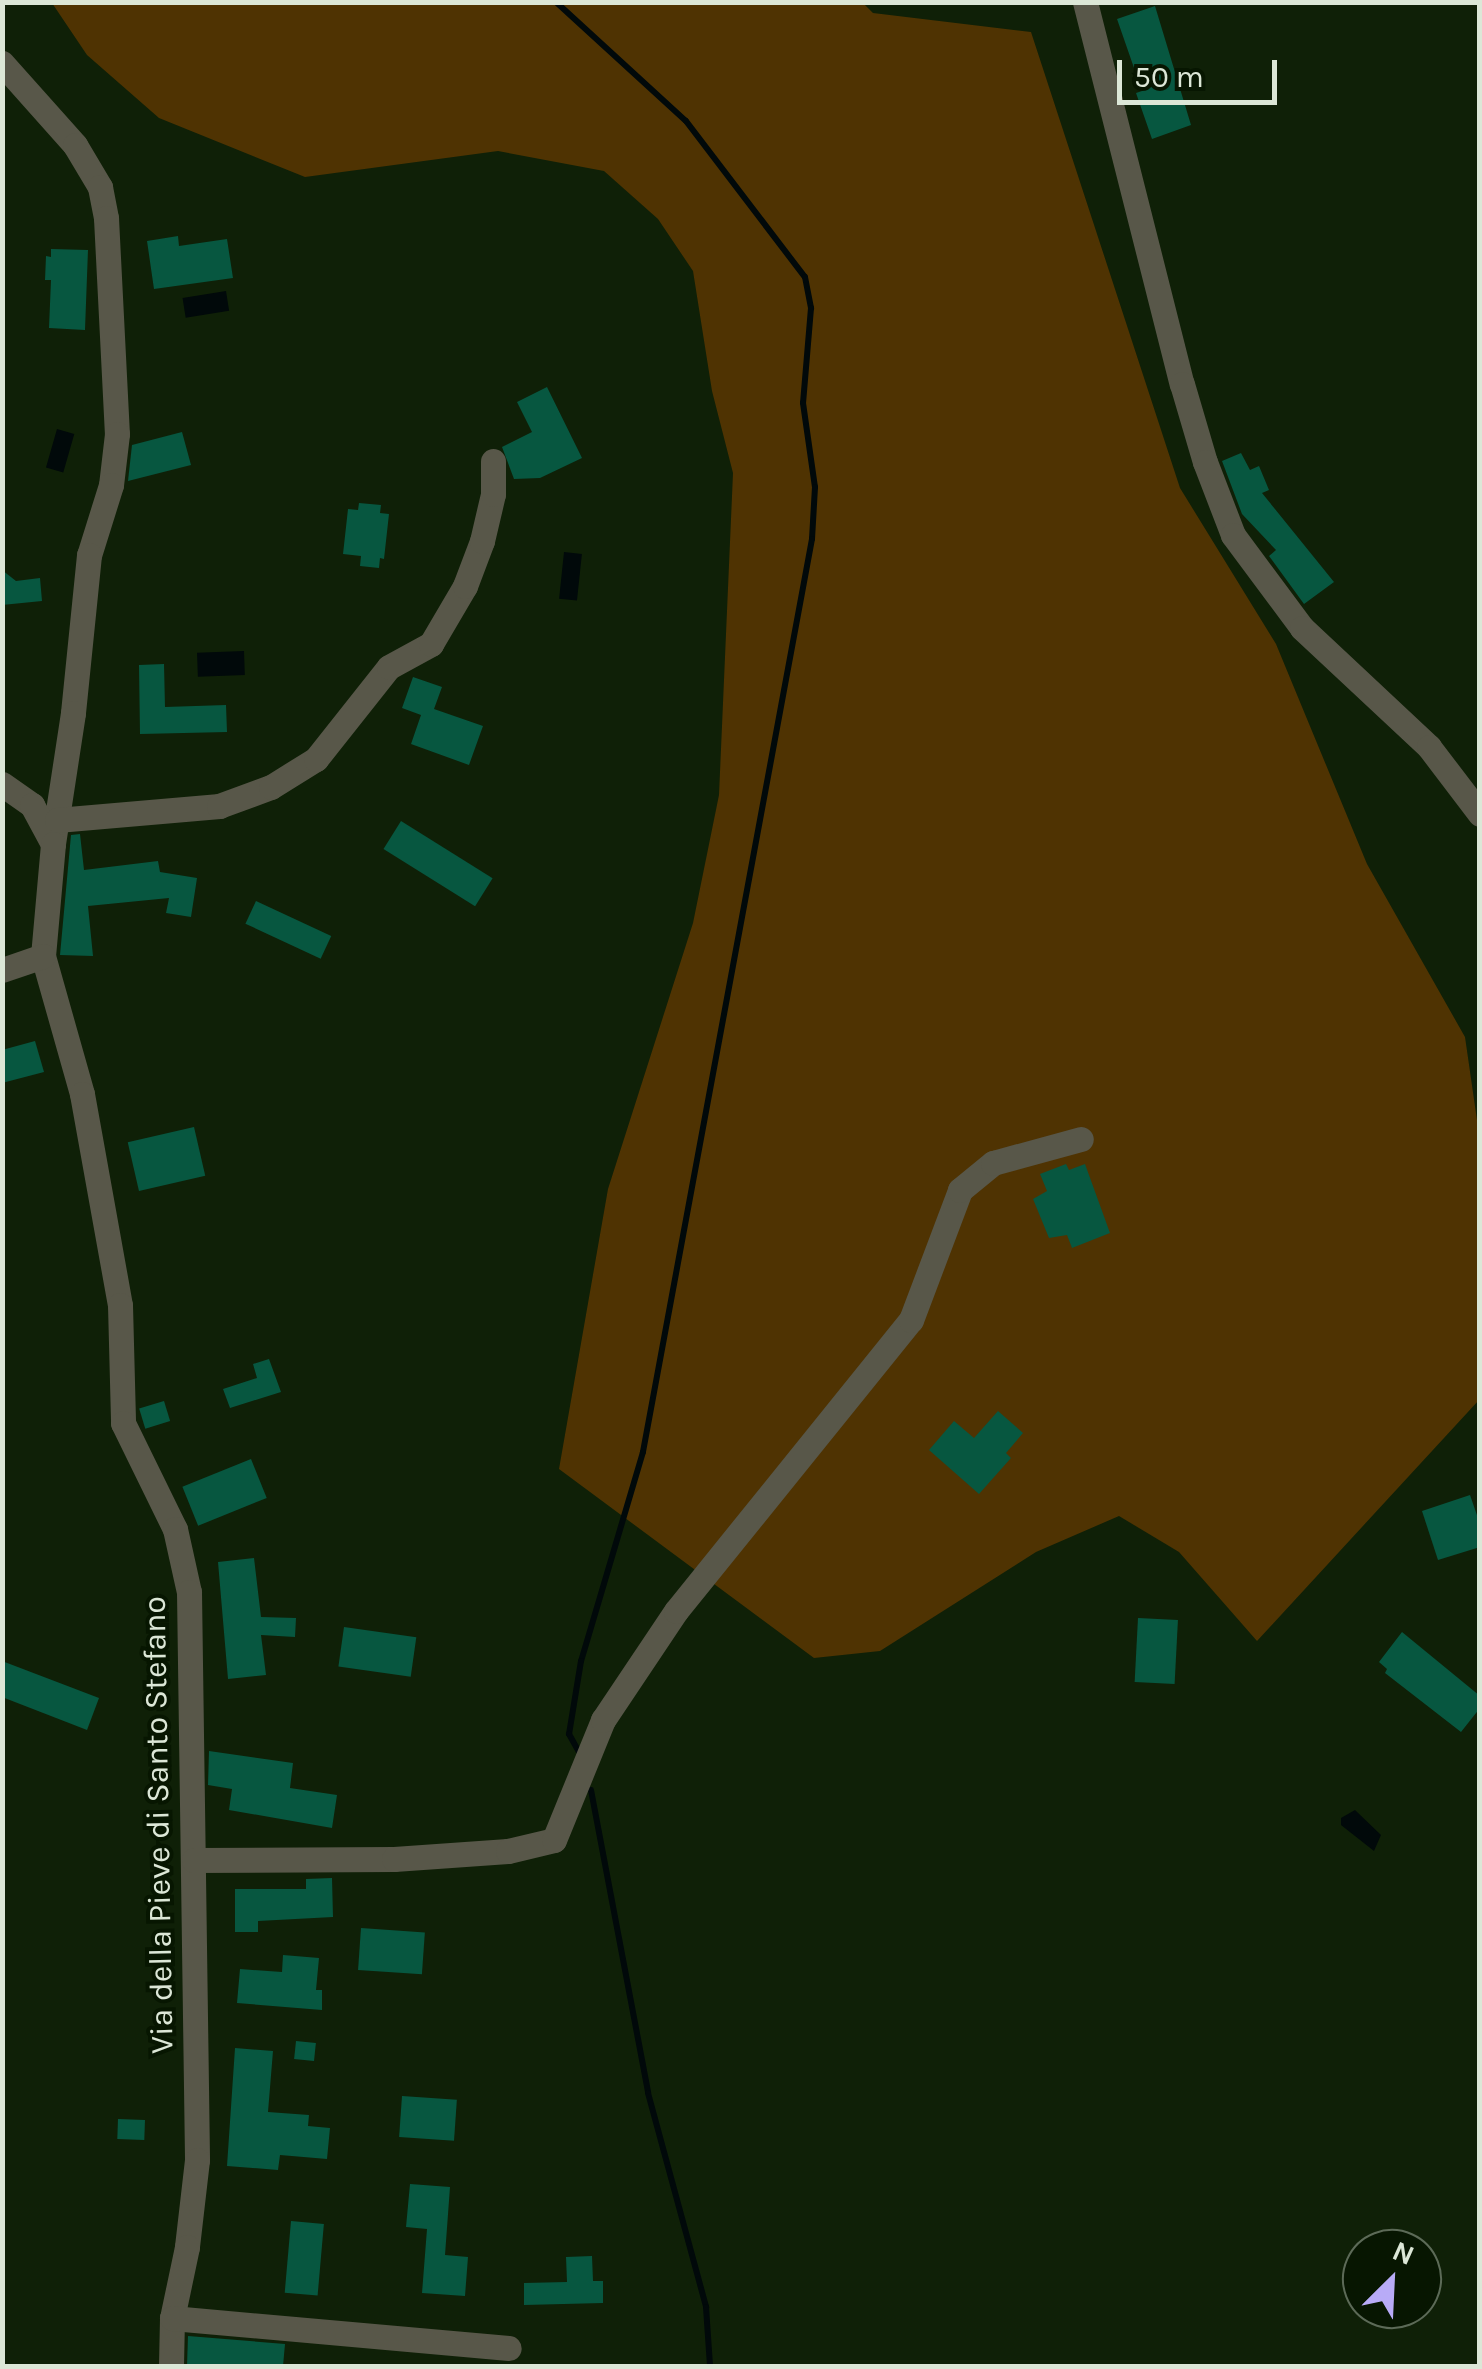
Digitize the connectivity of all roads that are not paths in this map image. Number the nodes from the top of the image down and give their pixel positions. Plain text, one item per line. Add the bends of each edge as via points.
1 (1085, 2) edge
2 (2, 63) edge
3 (492, 461) dead end
4 (2, 784) edge
5 (1480, 814) edge
6 (55, 832) junction
7 (42, 956) junction
8 (2, 970) edge
9 (1081, 1138) dead end
10 (194, 1860) junction
11 (172, 2318) junction
12 (509, 2348) dead end
13 (172, 2366) edge

1 - 5 street via 1182,384 1233,535 1302,628 1429,746
2 - 6 street, Via della Pieve di Santo Stefano via 75,145 100,186 106,218 116,434 110,485 89,555
3 - 6 street via 493,494 482,541 432,644 389,667 316,759 272,788 219,806
4 - 6 street
6 - 7 street, Via della Pieve di Santo Stefano
7 - 8 street
7 - 10 street, Via della Pieve di Santo Stefano via 82,1094 120,1305 123,1424 176,1530 189,1592
9 - 10 street via 993,1163 960,1190 911,1320 676,1611 603,1720 554,1840 508,1851 394,1859
10 - 11 street, Via della Pieve di Santo Stefano via 197,2160
11 - 12 street
11 - 13 street, Via della Pieve di Santo Stefano

